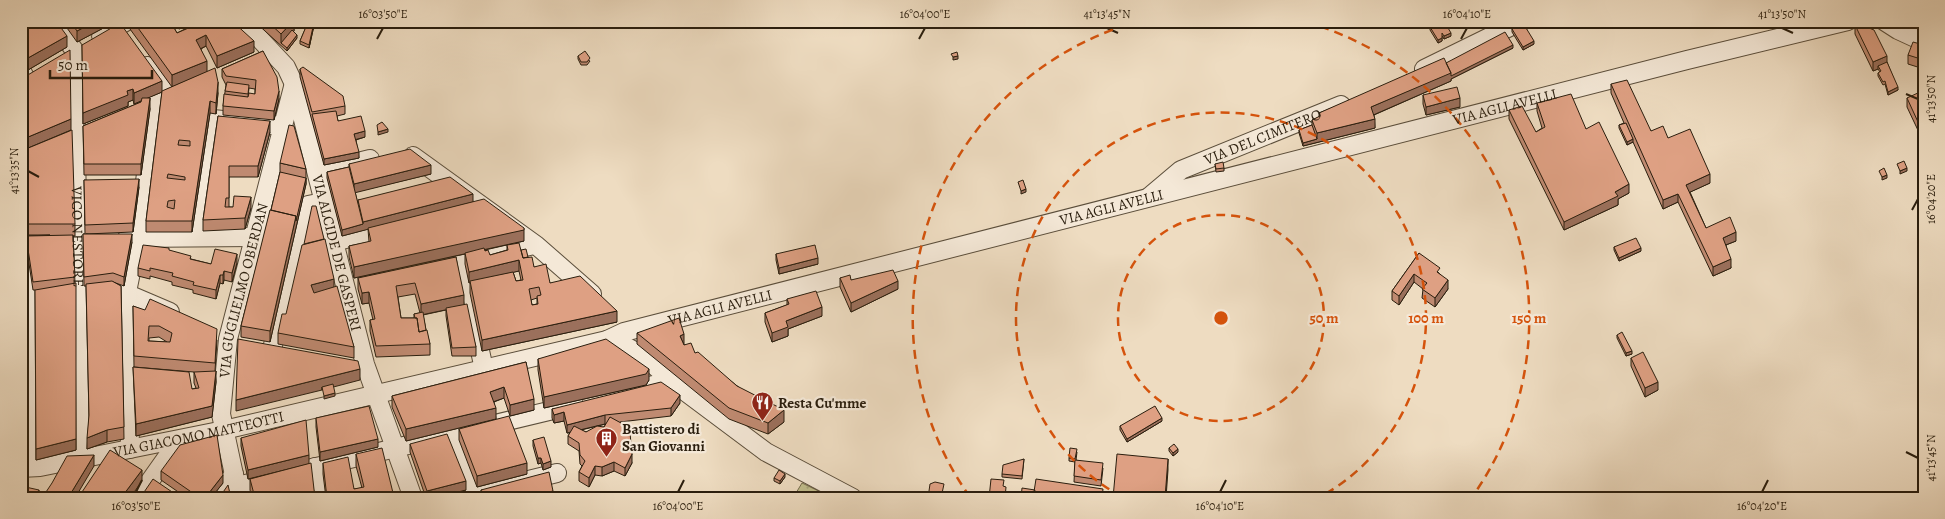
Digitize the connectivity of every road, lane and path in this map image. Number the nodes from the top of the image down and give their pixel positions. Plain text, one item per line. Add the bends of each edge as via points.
1 (54, 21) edge
2 (243, 21) edge
3 (1522, 21) edge
4 (1848, 21) edge
5 (1884, 21) edge
6 (119, 23) edge
7 (1924, 42) edge
8 (74, 50) junction
9 (273, 51) junction
10 (256, 58) edge
11 (58, 59) edge
12 (41, 68) edge
13 (22, 76) edge
14 (1407, 77) edge
15 (294, 84) junction
16 (187, 88) edge
17 (162, 98) junction
18 (1354, 100) edge
19 (138, 109) edge
20 (283, 126) junction
21 (94, 128) edge
22 (76, 136) junction
23 (59, 143) edge
24 (317, 172) junction
25 (146, 180) junction
26 (77, 181) junction
27 (97, 181) edge
28 (126, 181) edge
29 (1147, 199) junction
30 (323, 202) junction
31 (483, 204) junction
32 (455, 211) edge
33 (408, 223) edge
34 (255, 236) junction
35 (193, 237) junction
36 (138, 238) junction
37 (60, 239) edge
38 (79, 239) junction
39 (21, 240) edge
40 (40, 240) edge
41 (334, 242) junction
42 (536, 244) junction
43 (21, 248) edge
44 (460, 260) junction
45 (422, 268) edge
46 (363, 279) edge
47 (344, 283) junction
48 (79, 289) junction
49 (127, 292) junction
50 (24, 295) edge
51 (603, 304) edge
52 (185, 319) edge
53 (211, 331) edge
54 (228, 339) junction
55 (607, 340) junction
56 (272, 348) junction
57 (291, 352) edge
58 (347, 361) edge
59 (365, 364) junction
60 (484, 369) junction
61 (128, 372) junction
62 (148, 374) edge
63 (205, 379) edge
64 (224, 380) junction
65 (671, 381) junction
66 (623, 392) edge
67 (376, 394) junction
68 (594, 400) edge
69 (224, 430) junction
70 (448, 435) junction
71 (179, 440) junction
72 (130, 449) junction
73 (394, 449) junction
74 (108, 454) junction
75 (74, 460) junction
76 (315, 467) junction
77 (26, 468) edge
78 (557, 473) dead end
79 (94, 476) edge
80 (53, 484) edge
81 (237, 486) edge
82 (467, 496) edge
83 (138, 498) edge
84 (217, 498) edge
85 (319, 498) edge
86 (412, 498) edge
87 (853, 498) edge

1 - 8 street
2 - 9 street, VIA ALCIDE DE GASPERI
3 - 14 street
4 - 29 street, VIA AGLI AVELLI
5 - 7 street
6 - 8 street
6 - 17 street
8 - 11 street
8 - 22 street, VICO NESTORE
9 - 10 street
9 - 15 street, VIA ALCIDE DE GASPERI
12 - 13 street
15 - 20 street, VIA GUGLIELMO OBERDAN
15 - 24 street, VIA ALCIDE DE GASPERI
16 - 17 street
17 - 19 street
17 - 25 street
18 - 29 street, VIA DEL CIMITERO via 1180,170
20 - 34 street, VIA GUGLIELMO OBERDAN
20 - 35 street via 213,119
21 - 22 street
22 - 23 street
22 - 26 street, VICO NESTORE
24 - 30 street, VIA ALCIDE DE GASPERI
24 - 31 street via 406,150
25 - 28 street
25 - 36 street
26 - 27 street
26 - 38 street, VICO NESTORE
29 - 55 street, VIA AGLI AVELLI via 624,332
30 - 41 street, VIA ALCIDE DE GASPERI
30 - 56 street via 308,205
31 - 32 street
31 - 42 street
33 - 41 street
34 - 35 street
34 - 54 street, VIA GUGLIELMO OBERDAN
35 - 36 street
36 - 38 street
36 - 49 street
37 - 38 street
38 - 48 street, VICO NESTORE
39 - 40 street
41 - 47 street, VIA ALCIDE DE GASPERI
42 - 44 street
42 - 51 street
43 - 50 street
44 - 45 street
44 - 60 street
46 - 47 street
47 - 59 street, VIA ALCIDE DE GASPERI
48 - 49 street via 109,286
48 - 50 street
48 - 75 street, VICO NESTORE
49 - 52 street
49 - 61 street
50 - 77 street
53 - 54 street
54 - 56 street
54 - 64 street, VIA GUGLIELMO OBERDAN
55 - 60 street, VIA AGLI AVELLI
55 - 65 street via 632,349
56 - 57 street
58 - 59 street
59 - 67 street, VIA ALCIDE DE GASPERI
60 - 67 street, VIA AGLI AVELLI
61 - 62 street
61 - 72 street
63 - 64 street
64 - 69 street, VIA GUGLIELMO OBERDAN
65 - 66 street
65 - 87 street via 766,452
67 - 69 street, VIA GIACOMO MATTEOTTI
67 - 73 street, VIA ALCIDE DE GASPERI
68 - 70 street
69 - 71 street, VIA GIACOMO MATTEOTTI
69 - 81 street, VIA GUGLIELMO OBERDAN
70 - 73 street
70 - 82 street
71 - 72 street, VIA GIACOMO MATTEOTTI
71 - 83 street via 158,485
72 - 74 street, VIA GIACOMO MATTEOTTI
73 - 76 street
73 - 86 street, VIA ALCIDE DE GASPERI
74 - 75 street, VIA GIACOMO MATTEOTTI
74 - 79 street
75 - 77 street, VIA GIACOMO MATTEOTTI
75 - 80 street
76 - 81 street
76 - 85 street
78 - 82 street
81 - 84 street

